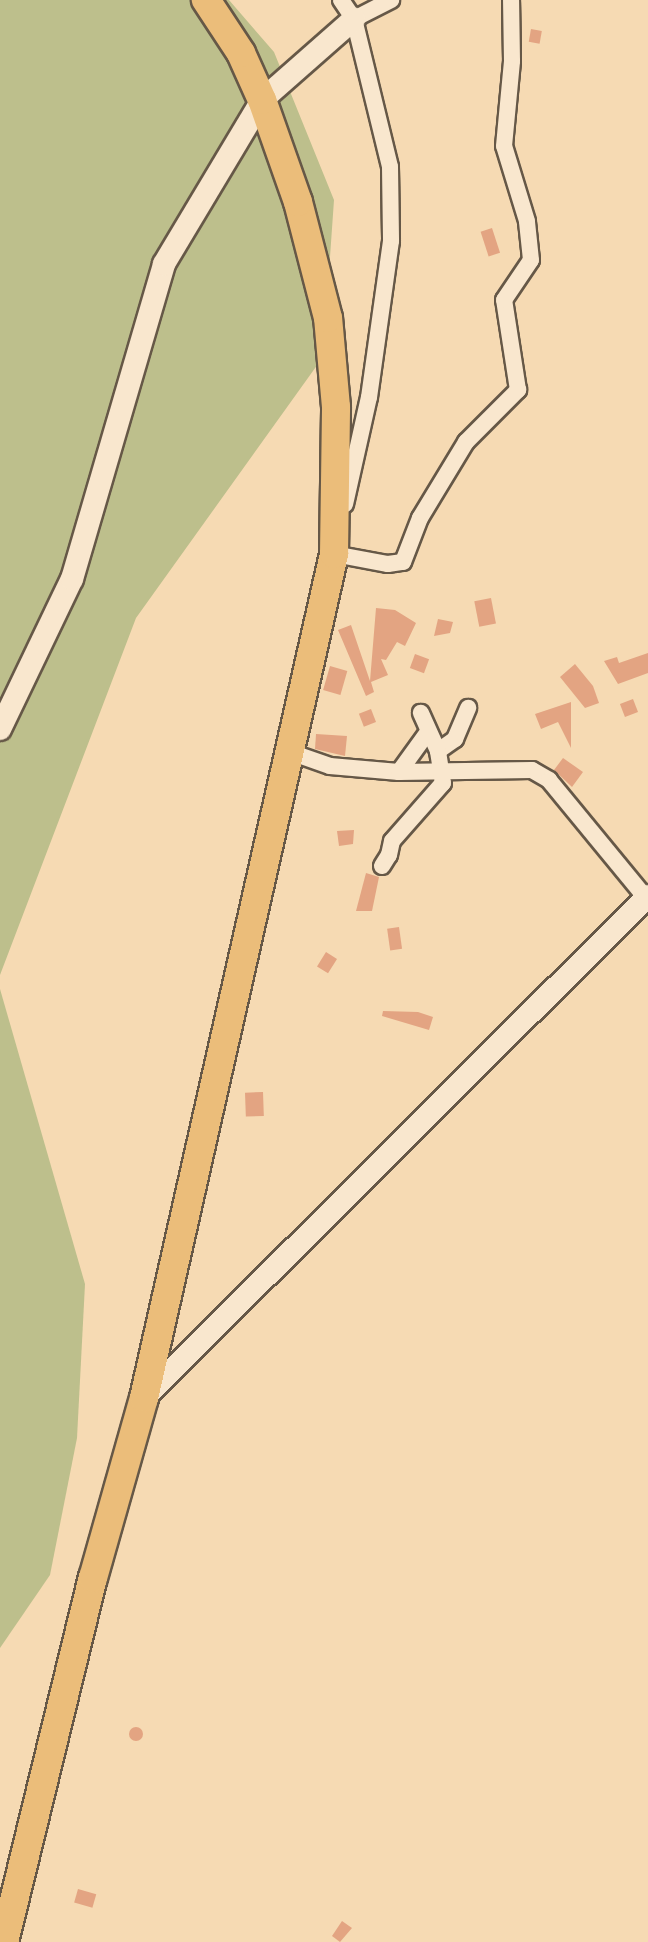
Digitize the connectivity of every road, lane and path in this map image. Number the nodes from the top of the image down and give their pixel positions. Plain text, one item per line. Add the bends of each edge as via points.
1 (206, 0) edge
2 (341, 0) edge
3 (391, 0) edge
4 (511, 0) edge
5 (354, 19) junction
6 (262, 100) junction
7 (334, 554) junction
8 (468, 708) dead end
9 (421, 713) dead end
10 (0, 729) edge
11 (428, 732) junction
12 (438, 751) junction
13 (290, 752) junction
14 (443, 770) junction
15 (399, 772) junction
16 (382, 866) dead end
17 (647, 897) edge
18 (144, 1398) junction
19 (4, 1942) edge

1 - 6 highway via 241,53
2 - 5 street
3 - 5 street
4 - 7 street via 504,146 527,221 531,260 504,300 518,390 466,442 420,518 403,562
5 - 6 street
5 - 7 street via 390,167 391,241 369,397
6 - 7 highway via 298,202 328,318 336,407
6 - 10 street via 164,264 72,579
7 - 13 highway
8 - 12 street via 455,739
9 - 11 street
11 - 12 street
11 - 15 street
12 - 14 street
13 - 15 street via 330,766
13 - 18 highway
14 - 15 street
14 - 16 street via 443,783 392,841
14 - 17 street via 532,770 549,780
17 - 18 street
18 - 19 highway via 89,1593

